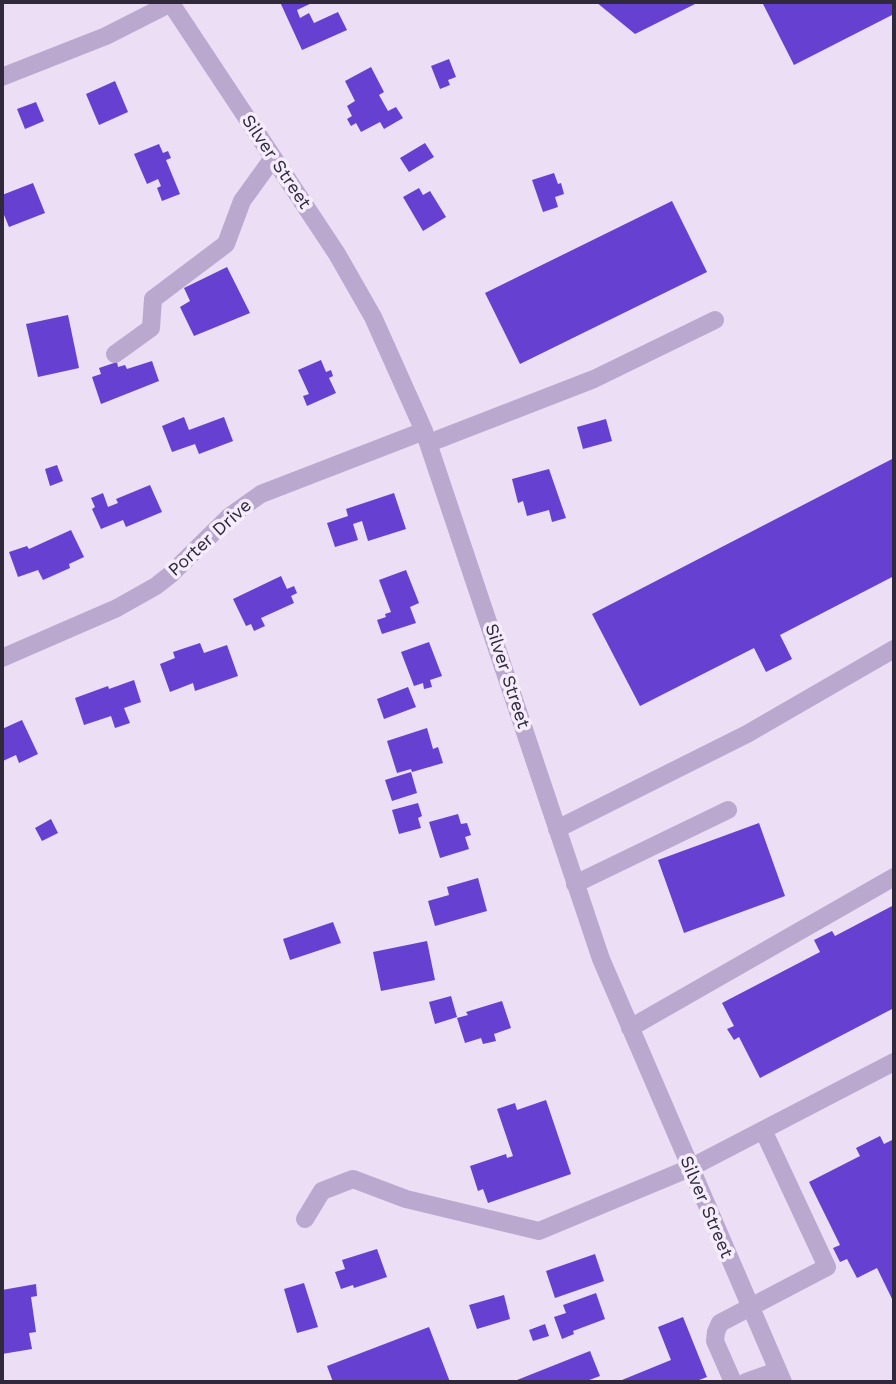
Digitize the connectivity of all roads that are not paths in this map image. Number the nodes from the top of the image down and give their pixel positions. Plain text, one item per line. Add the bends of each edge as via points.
1 (171, 2) edge
2 (2, 77) edge
3 (273, 158) junction
4 (715, 320) dead end
5 (116, 354) dead end
6 (427, 437) junction
7 (894, 649) edge
8 (2, 657) edge
9 (728, 810) dead end
10 (557, 829) junction
11 (894, 877) edge
12 (575, 884) junction
13 (630, 1028) junction
14 (894, 1062) edge
15 (763, 1130) junction
16 (690, 1168) junction
17 (305, 1219) dead end
18 (749, 1308) junction
19 (780, 1376) edge
20 (733, 1382) edge
21 (746, 1382) edge

1 - 2 street via 106,36
1 - 3 street, Silver Street
3 - 5 street via 242,201 226,244 153,299 151,328
3 - 6 street, Silver Street via 373,317
4 - 6 street, Porter Drive via 594,379
6 - 8 street, Porter Drive via 261,494 230,516 156,586 117,608
6 - 10 street, Silver Street
7 - 10 street via 747,734
9 - 12 street
10 - 12 street, Silver Street
11 - 13 street
12 - 13 street, Silver Street
13 - 16 street, Silver Street
14 - 15 street
15 - 16 street
15 - 18 street via 827,1267
16 - 17 street via 539,1231 406,1199 353,1180 322,1191
16 - 18 street, Silver Street
18 - 19 street, Silver Street
18 - 20 street via 720,1323 716,1332 715,1341
19 - 21 street

